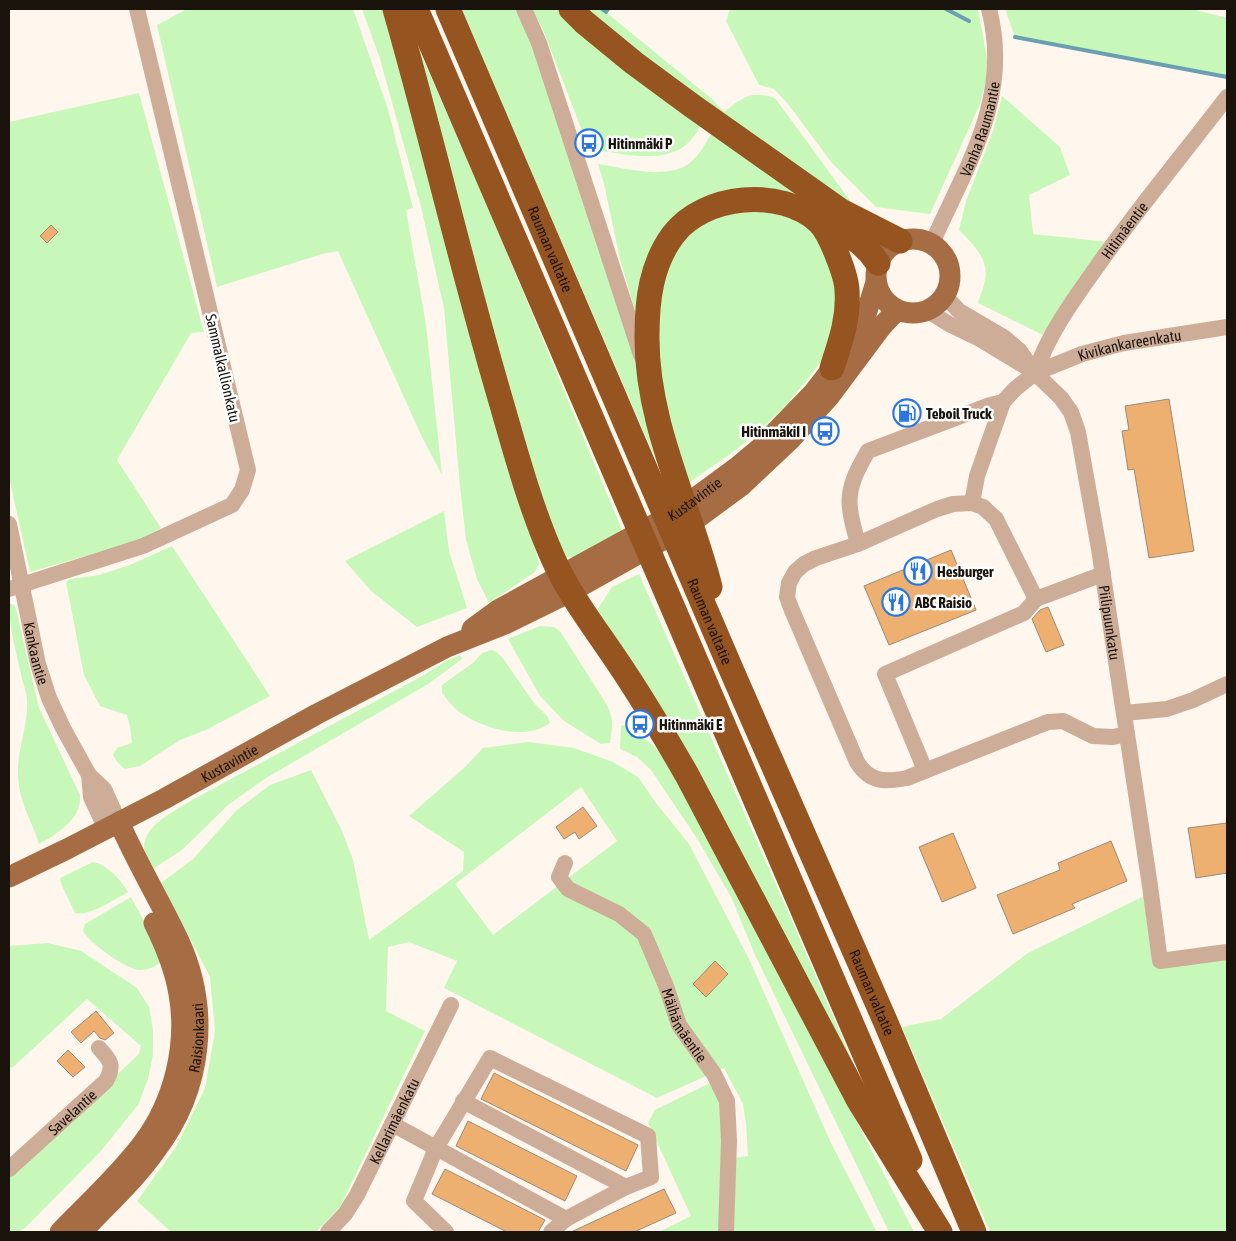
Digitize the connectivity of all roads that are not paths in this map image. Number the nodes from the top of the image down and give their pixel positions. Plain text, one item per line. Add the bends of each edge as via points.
1 (137, 9) edge
2 (395, 9) edge
3 (416, 9) edge
4 (448, 9) edge
5 (524, 9) edge
6 (572, 9) edge
7 (989, 9) edge
8 (1227, 97) edge
9 (820, 223) junction
10 (900, 241) junction
11 (932, 243) junction
12 (877, 272) junction
13 (945, 296) junction
14 (897, 310) junction
15 (928, 311) junction
16 (1227, 327) edge
17 (832, 368) junction
18 (1035, 373) junction
19 (650, 380) junction
20 (1003, 402) junction
21 (738, 477) junction
22 (972, 503) junction
23 (9, 524) edge
24 (858, 544) junction
25 (1102, 574) junction
26 (566, 583) junction
27 (16, 588) edge
28 (1036, 599) junction
29 (731, 669) junction
30 (1227, 684) edge
31 (1124, 713) junction
32 (1127, 734) junction
33 (925, 770) junction
34 (112, 826) junction
35 (565, 862) dead end
36 (9, 877) edge
37 (1227, 952) edge
38 (451, 1006) dead end
39 (99, 1048) dead end
40 (462, 1102) junction
41 (392, 1124) junction
42 (436, 1148) junction
43 (9, 1168) edge
44 (626, 1188) junction
45 (566, 1219) junction
46 (60, 1232) edge
47 (82, 1232) edge
48 (328, 1232) edge
49 (446, 1232) edge
50 (551, 1232) edge
51 (726, 1232) edge
52 (941, 1232) edge
53 (974, 1232) edge

1 - 27 street, Sammalkallionkatu via 248,470 242,490 232,505 143,546
2 - 26 highway via 489,362 522,473 551,554
3 - 52 highway, Rauman valtatie
4 - 29 highway, Rauman valtatie
5 - 19 street via 539,43
6 - 10 highway via 634,63 691,105 841,211
7 - 11 street, Vanha Raumantie via 996,57 991,100 982,132
8 - 18 street, Hitimäentie via 1080,290 1042,351
9 - 12 highway via 863,244
9 - 17 highway via 844,269 847,290 843,334
9 - 19 highway via 793,207 756,200 708,208 683,224 654,269 647,338
10 - 11 main road via 910,238
10 - 12 main road via 883,254
11 - 13 main road via 948,261 951,273
12 - 14 main road via 880,293
12 - 17 main road, Kustavintie via 863,324
13 - 15 main road
13 - 18 street via 960,312 1005,338 1020,351
14 - 15 main road via 907,313
14 - 21 main road, Kustavintie via 810,418
15 - 18 street
16 - 18 street, Kivikankareenkatu via 1124,343 1082,354
17 - 21 main road, Kustavintie
18 - 20 street, Kivikankareenkatu
18 - 25 street, Piilipuunkatu via 1061,398 1078,432
19 - 29 highway
20 - 22 street via 977,476
20 - 24 street via 868,451 851,490 850,507
21 - 26 main road, Kustavintie via 675,513 616,557
22 - 24 street via 937,509
22 - 28 street via 984,507 996,519
23 - 27 street, Kankaantie
24 - 33 street via 804,564 795,572 787,597 863,772 879,780 890,781
25 - 28 street
25 - 31 street, Piilipuunkatu
26 - 34 main road, Kustavintie via 506,624 447,647
26 - 52 highway via 687,775 859,1101
27 - 34 street, Kankaantie via 50,698 89,775 91,798
28 - 33 street via 1024,613 885,674
29 - 53 highway, Rauman valtatie
30 - 31 street via 1167,709
31 - 32 street, Piilipuunkatu
32 - 33 street via 1093,736 1063,721 1048,722
32 - 37 street, Piilipuunkatu via 1160,961
34 - 36 main road, Kustavintie
34 - 46 main road, Raisionkaari via 173,969 182,1022 180,1046 171,1089 144,1141
34 - 47 main road, Raisionkaari via 179,942 186,960 198,1023 197,1059 183,1104 157,1150
35 - 51 street, Mäihämäentie via 560,877 568,889 619,914 644,934 679,1025 714,1074 727,1102
38 - 41 street, Kellarimäenkatu
39 - 43 street, Savelantie via 112,1065 106,1081
40 - 42 street
40 - 44 street
40 - 44 street via 490,1058 648,1136 650,1177
41 - 42 street
41 - 48 street, Kellarimäenkatu via 357,1195
42 - 45 street
42 - 49 street via 414,1201
44 - 45 street
45 - 50 street

